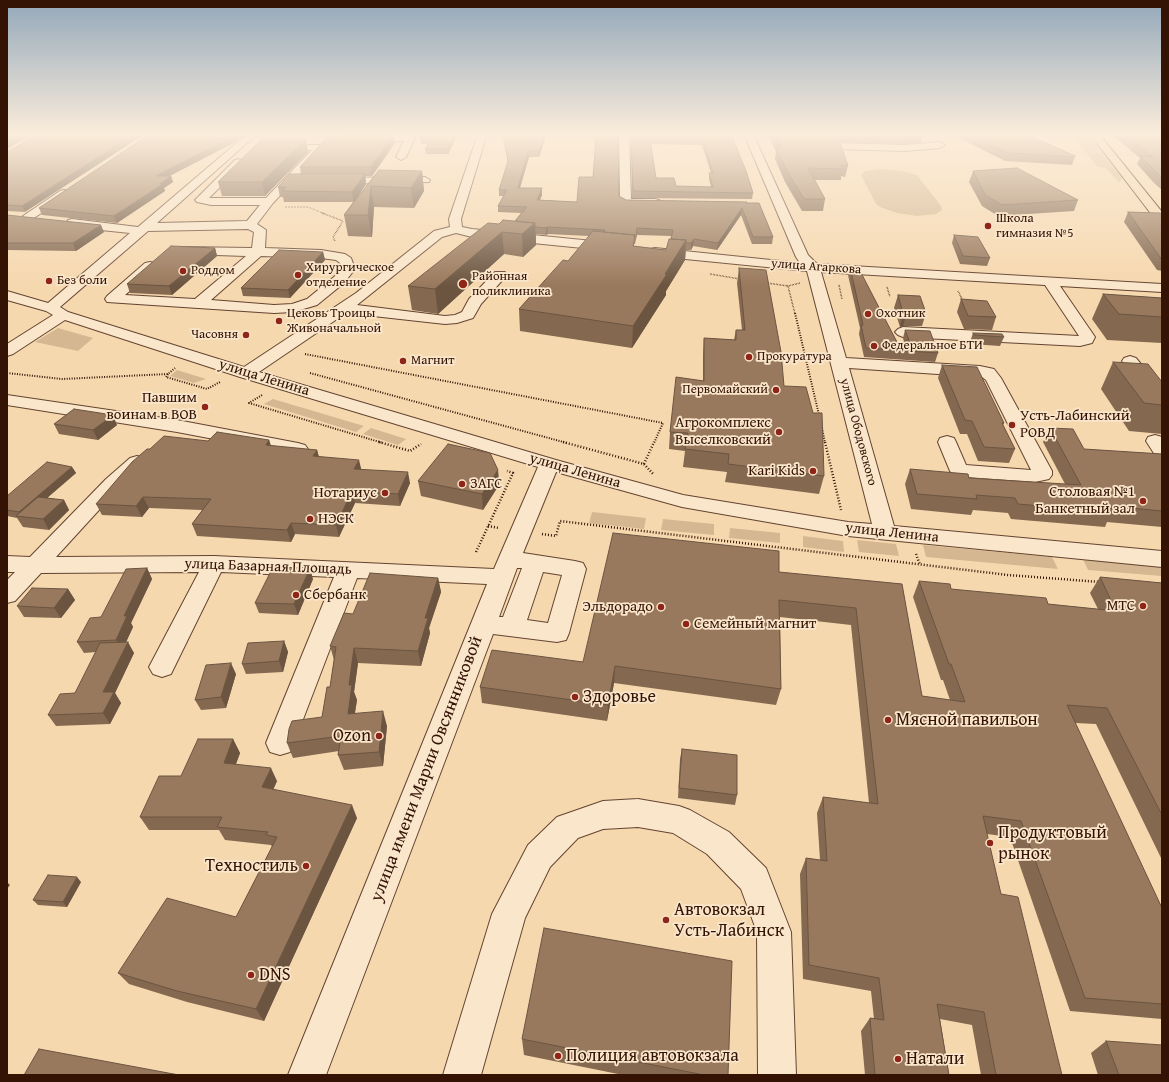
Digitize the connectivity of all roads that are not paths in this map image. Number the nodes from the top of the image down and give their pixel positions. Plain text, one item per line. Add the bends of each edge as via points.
1 (195, 184) edge
2 (217, 184) edge
3 (285, 184) edge
4 (466, 184) edge
5 (625, 184) edge
6 (767, 184) edge
7 (1134, 184) edge
8 (74, 187) edge
9 (664, 202) edge
10 (266, 204) junction
11 (14, 217) edge
12 (27, 218) junction
13 (42, 220) edge
14 (1162, 220) edge
15 (58, 221) edge
16 (250, 225) junction
17 (144, 229) junction
18 (456, 229) junction
19 (491, 235) junction
20 (476, 247) edge
21 (170, 249) edge
22 (625, 249) edge
23 (640, 250) edge
24 (258, 252) junction
25 (158, 259) edge
26 (814, 274) junction
27 (500, 275) dead end
28 (1050, 282) junction
29 (1162, 288) edge
30 (7, 295) edge
31 (198, 304) junction
32 (343, 308) junction
33 (57, 312) junction
34 (903, 332) dead end
35 (7, 351) edge
36 (1130, 361) edge
37 (839, 363) junction
38 (246, 373) junction
39 (7, 400) edge
40 (1162, 402) edge
41 (177, 426) junction
42 (947, 442) dead end
43 (298, 449) edge
44 (549, 464) junction
45 (885, 533) junction
46 (1162, 559) edge
47 (7, 564) edge
48 (214, 564) junction
49 (36, 565) junction
50 (515, 566) junction
51 (349, 569) junction
52 (7, 595) edge
53 (484, 624) junction
54 (512, 628) junction
55 (162, 667) dead end
56 (280, 743) dead end
57 (307, 1075) edge
58 (462, 1075) edge
59 (777, 1075) edge

1 - 17 street
2 - 10 street via 201,200
3 - 10 street
4 - 18 street via 455,219
5 - 9 street via 626,202
6 - 26 street, улица Ободовского via 774,204
7 - 14 main road
8 - 12 street
10 - 16 street
11 - 12 street
12 - 13 street
15 - 17 street
16 - 17 street
16 - 24 street via 260,230
17 - 33 street
18 - 19 street
18 - 32 street via 438,234
19 - 20 street
19 - 22 street
21 - 24 street
23 - 26 street, улица Агаркова
24 - 31 street
24 - 31 street via 340,256 346,261 348,269 339,280 312,302 293,308
25 - 31 street via 112,298
26 - 28 street, улица Агаркова
26 - 37 street, улица Ободовского
27 - 32 street via 474,302 468,315 457,319 445,320
28 - 29 street, улица Агаркова
28 - 34 street via 1087,337 1086,340
30 - 33 street, улица Ленина
32 - 38 street
33 - 35 street
33 - 38 street, улица Ленина
36 - 40 street
37 - 42 street via 988,373 993,378 1042,475 960,470
37 - 45 street, улица Ободовского
38 - 44 street, улица Ленина
39 - 41 street
41 - 43 street
41 - 49 street via 114,483
44 - 45 street, улица Ленина via 682,501
44 - 50 street, улица имени Марии Овсянниковой via 521,531
45 - 46 street, улица Ленина
47 - 49 street, улица Базарная Площадь
48 - 49 street, улица Базарная Площадь
48 - 51 street, улица Базарная Площадь
48 - 55 street
49 - 52 street
50 - 51 street, улица Базарная Площадь
50 - 53 street, улица имени Марии Овсянниковой
50 - 54 street
50 - 54 street, улица Базарная Площадь via 575,569 557,633
51 - 56 street
53 - 54 street
53 - 57 street, улица имени Марии Овсянниковой
58 - 59 street via 509,914 539,856 568,827 603,815 638,813 679,820 718,843 754,879 774,932

